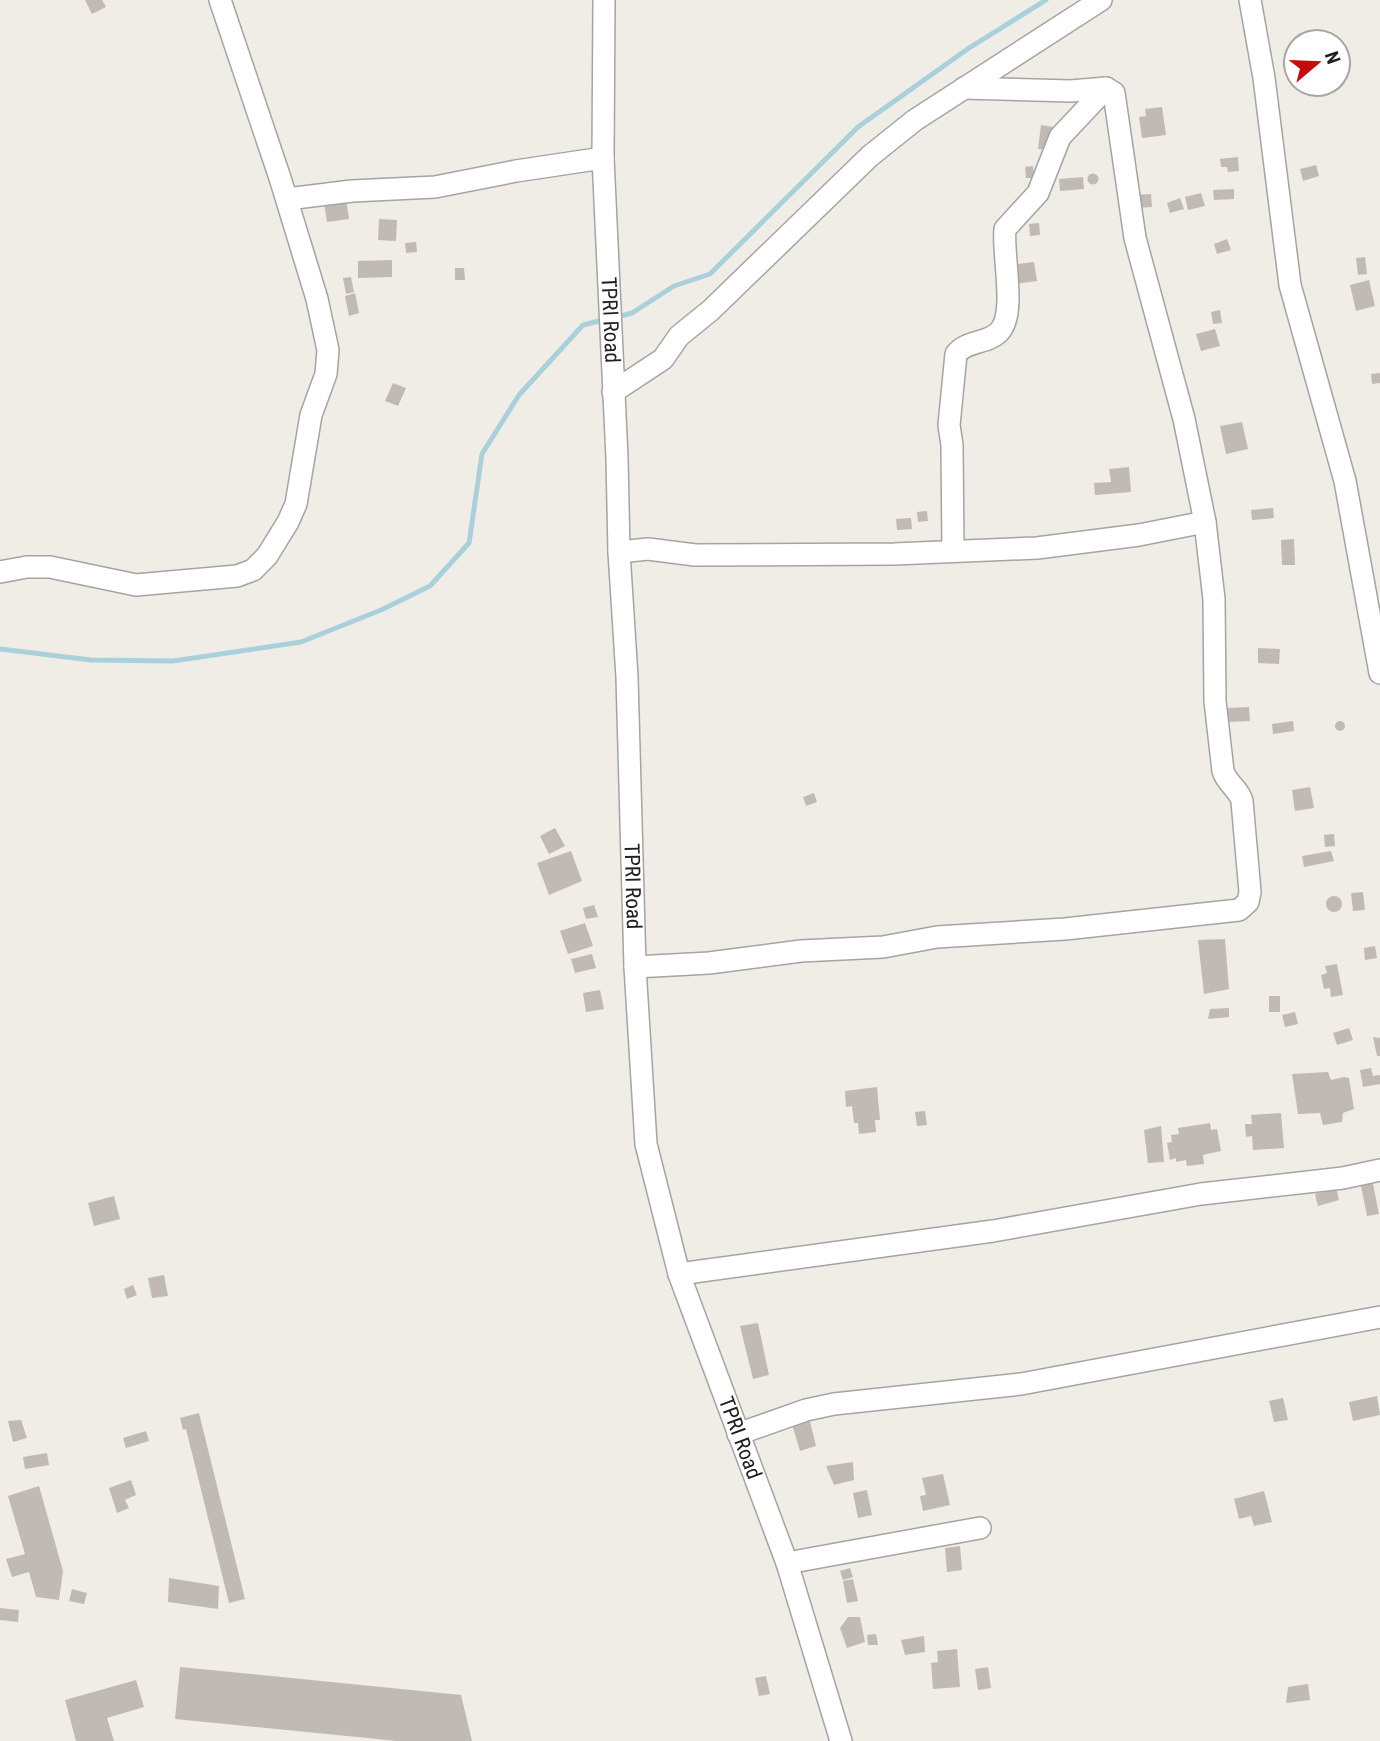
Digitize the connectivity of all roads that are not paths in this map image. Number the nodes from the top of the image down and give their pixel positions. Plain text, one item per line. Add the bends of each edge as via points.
1 (220, 0) edge
2 (604, 0) edge
3 (1101, 0) edge
4 (1250, 0) edge
5 (964, 88) junction
6 (1106, 88) junction
7 (603, 158) junction
8 (287, 200) junction
9 (613, 392) junction
10 (1205, 522) junction
11 (953, 550) junction
12 (619, 552) junction
13 (0, 572) edge
14 (1380, 673) edge
15 (635, 967) junction
16 (1380, 1170) edge
17 (679, 1274) junction
18 (1380, 1317) edge
19 (738, 1434) junction
20 (980, 1528) dead end
21 (787, 1563) junction
22 (841, 1741) edge

1 - 8 street
2 - 7 street, TPRI Road
3 - 5 street
4 - 14 street via 1290,285 1345,481
5 - 6 street
5 - 9 street via 870,156 679,336 663,359
6 - 10 street via 1114,93 1135,238 1184,419
6 - 11 street via 1060,137 1038,193 1005,229 1007,305 1002,329 963,347 956,355 949,425
7 - 8 street via 435,187
7 - 9 street, TPRI Road
8 - 13 street via 328,350 296,504 267,556 253,570 237,576 136,585 50,567
9 - 12 street, TPRI Road
10 - 11 street via 1086,544
10 - 15 street via 1223,771 1242,801 1250,892 1244,907 1065,929 937,937 883,947
11 - 12 street via 894,554
12 - 15 street, TPRI Road via 628,689
15 - 17 street, TPRI Road via 646,1144
16 - 17 street via 1200,1194 993,1231
17 - 19 street, TPRI Road
18 - 19 street via 1021,1384 834,1404
19 - 21 street, TPRI Road
20 - 21 street
21 - 22 street, TPRI Road

